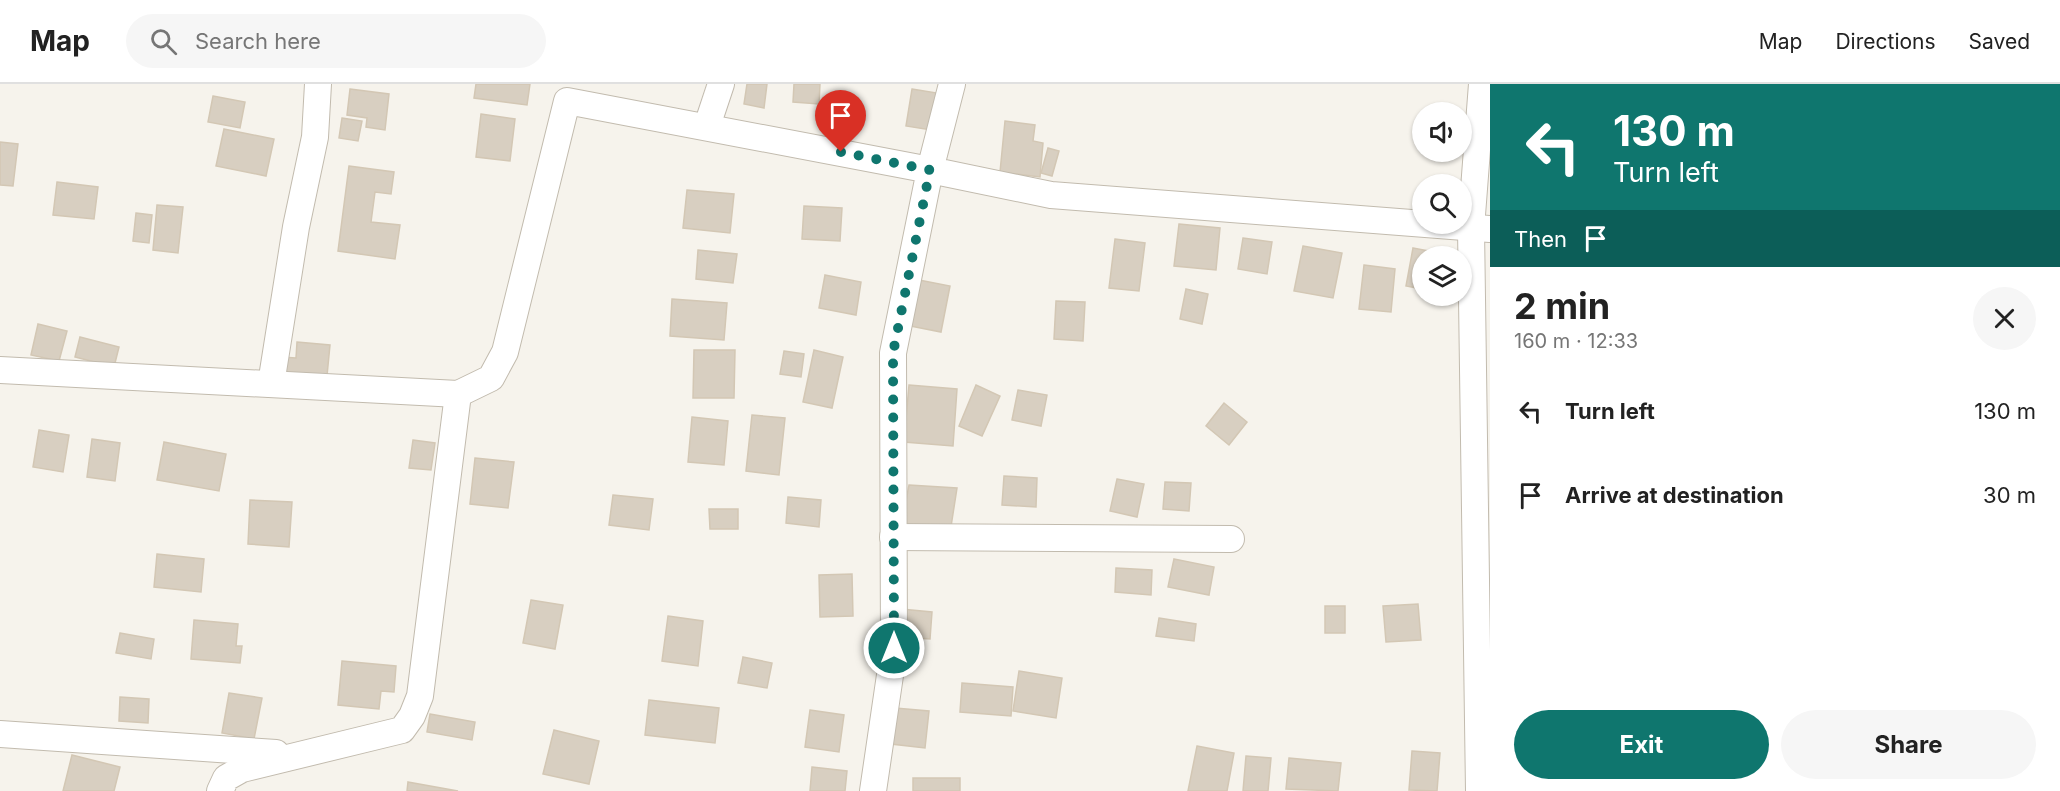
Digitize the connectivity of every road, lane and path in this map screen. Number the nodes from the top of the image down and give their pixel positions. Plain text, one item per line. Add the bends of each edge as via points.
1 (318, 84) edge
2 (721, 84) edge
3 (952, 84) edge
4 (1482, 84) edge
5 (707, 126) junction
6 (930, 170) junction
7 (1480, 228) edge
8 (0, 370) edge
9 (271, 384) junction
10 (458, 394) junction
11 (893, 537) junction
12 (1231, 539) dead end
13 (0, 734) edge
14 (300, 755) junction
15 (219, 791) edge
16 (873, 791) edge
17 (1479, 791) edge

1 - 9 street via 315,137
2 - 5 street
3 - 6 street
4 - 7 street
5 - 6 street
5 - 10 street via 567,101 505,352 491,378
6 - 7 street via 1051,195
6 - 11 street via 893,353
7 - 17 street
8 - 9 street
9 - 10 street
10 - 14 street via 420,696 412,716 402,730
11 - 12 street
11 - 16 street via 894,648
13 - 14 street
14 - 15 street via 242,769 226,778

